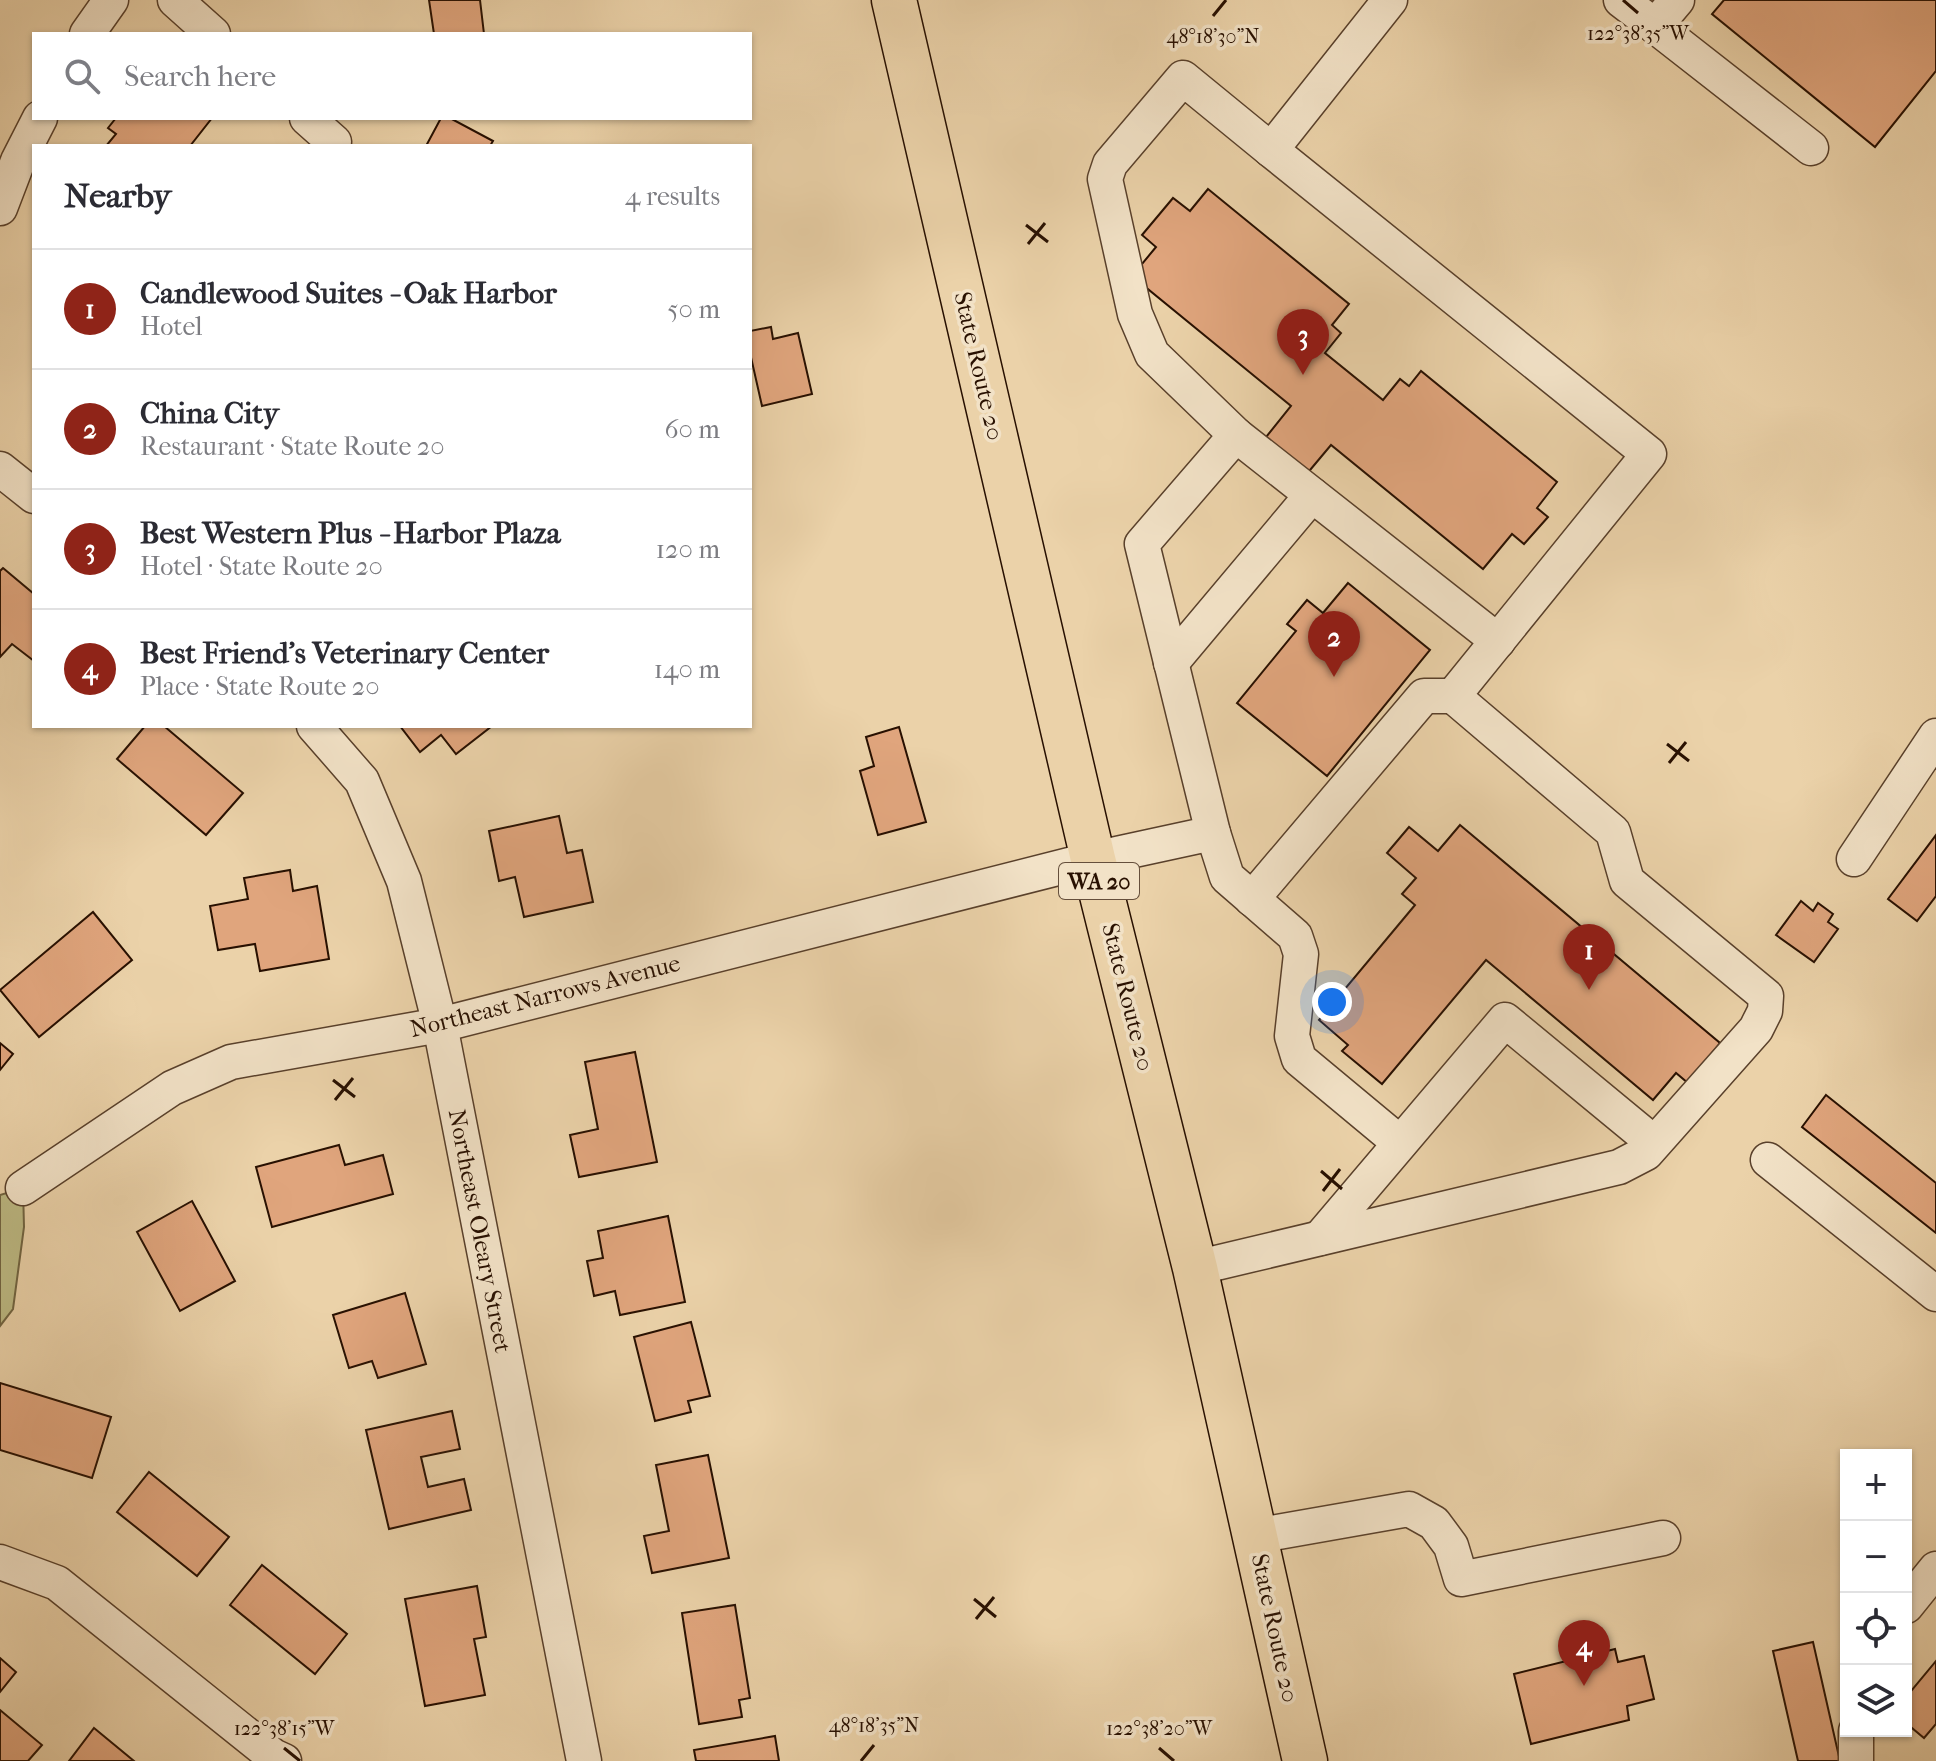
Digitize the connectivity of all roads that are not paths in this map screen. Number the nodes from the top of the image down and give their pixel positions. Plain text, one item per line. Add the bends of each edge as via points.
1 (111, 0) edge
2 (175, 0) edge
3 (894, 0) edge
4 (1390, 0) edge
5 (1621, 0) edge
6 (1677, 0) edge
7 (1655, 26) junction
8 (88, 32) edge
9 (211, 32) edge
10 (39, 120) edge
11 (309, 120) edge
12 (334, 142) dead end
13 (1811, 148) dead end
14 (1271, 150) junction
15 (0, 208) edge
16 (1236, 435) junction
17 (0, 469) edge
18 (32, 494) edge
19 (1312, 495) junction
20 (1498, 641) junction
21 (1171, 663) junction
22 (1453, 696) junction
23 (316, 728) edge
24 (1936, 736) edge
25 (1213, 833) junction
26 (1093, 859) junction
27 (1854, 859) dead end
28 (1252, 899) junction
29 (440, 1025) junction
30 (1400, 1143) junction
31 (1654, 1143) junction
32 (1768, 1160) dead end
33 (23, 1188) dead end
34 (1320, 1238) junction
35 (1195, 1268) junction
36 (1936, 1294) edge
37 (1255, 1536) junction
38 (1663, 1538) dead end
39 (0, 1562) edge
40 (1936, 1569) edge
41 (1912, 1599) edge
42 (1856, 1737) edge
43 (276, 1759) edge
44 (584, 1761) edge
45 (1305, 1761) edge
46 (1856, 1761) edge

1 - 8 street
2 - 9 street
3 - 26 main road, State Route 20 / WA 20
4 - 14 street
5 - 7 street
6 - 7 street
7 - 13 street
10 - 15 street
11 - 12 street
14 - 16 street via 1183,78 1110,164 1105,179 1135,314 1152,354
14 - 20 street via 1649,454
16 - 19 street
16 - 21 street via 1142,544
17 - 18 street
19 - 20 street
19 - 21 street
20 - 22 street
21 - 25 street
22 - 28 street via 1424,696
22 - 31 street via 1613,832 1627,881 1766,996 1756,1029
23 - 29 street, Northeast Oleary Street via 362,781 404,881
24 - 27 street
25 - 26 street, Northeast Narrows Avenue
25 - 28 street via 1227,877
26 - 29 street, Northeast Narrows Avenue
26 - 35 main road, State Route 20 / WA 20
28 - 30 street via 1295,936 1301,954 1292,1036 1299,1059
29 - 33 street, Northeast Narrows Avenue via 231,1062 172,1088
29 - 44 street, Northeast Oleary Street
30 - 31 street via 1505,1020
30 - 34 street
31 - 34 street via 1619,1167
32 - 36 street
34 - 35 street
35 - 37 main road, State Route 20 / WA 20
37 - 38 street via 1409,1509 1434,1523 1451,1546 1461,1579
37 - 45 main road, State Route 20 / WA 20
39 - 43 street via 57,1583
40 - 41 street
42 - 46 street

